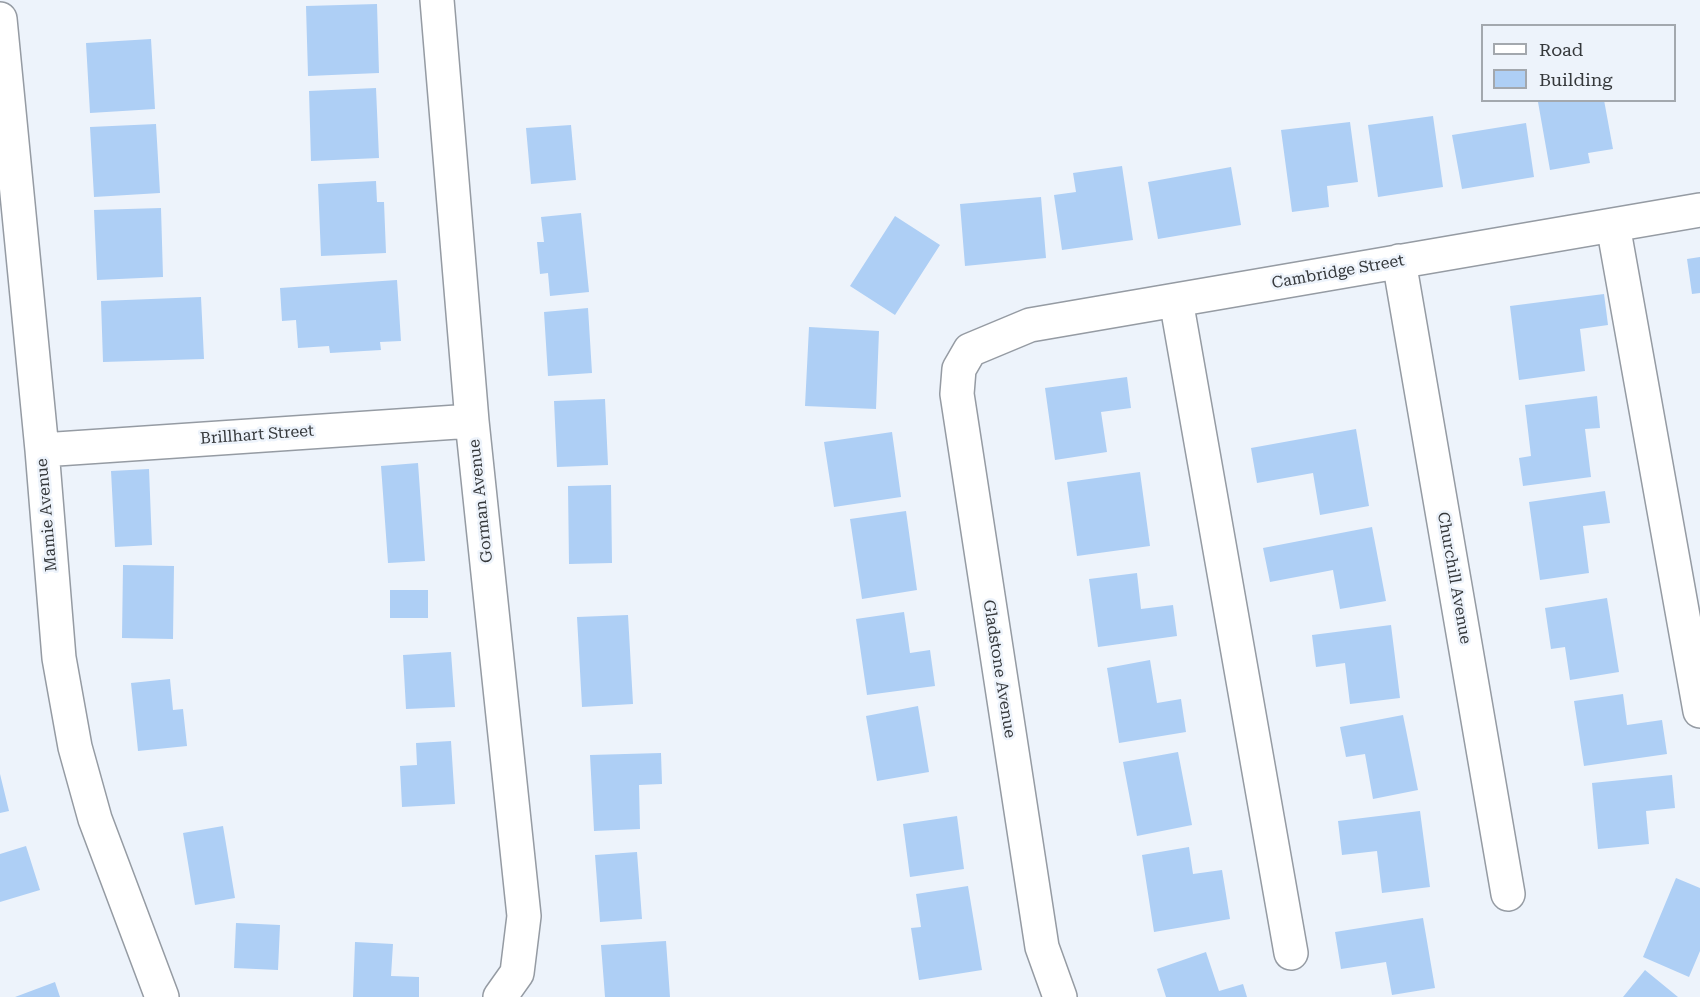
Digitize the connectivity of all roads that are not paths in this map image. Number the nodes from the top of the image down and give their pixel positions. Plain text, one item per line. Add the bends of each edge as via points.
1 (437, 0) edge
2 (0, 19) edge
3 (1700, 210) edge
4 (1613, 225) junction
5 (1399, 261) junction
6 (1176, 300) junction
7 (979, 345) joint
8 (472, 421) junction
9 (42, 450) junction
10 (1700, 711) edge
11 (1508, 894) dead end
12 (1291, 952) dead end
13 (162, 997) edge
14 (500, 997) edge
15 (1060, 997) edge

1 - 8 street, Gorman Avenue
2 - 9 street, Mamie Avenue
3 - 4 street, Cambridge Street
4 - 5 street, Cambridge Street
4 - 10 street
5 - 6 street, Cambridge Street
5 - 11 street, Churchill Avenue
6 - 7 street, Cambridge Street via 1030,325
6 - 12 street
7 - 15 street, Gladstone Avenue via 970,350 959,369 957,394 1042,947
8 - 9 street, Brillhart Street
8 - 14 street, Gorman Avenue via 524,916 517,973
9 - 13 street, Mamie Avenue via 59,658 75,747 95,819

